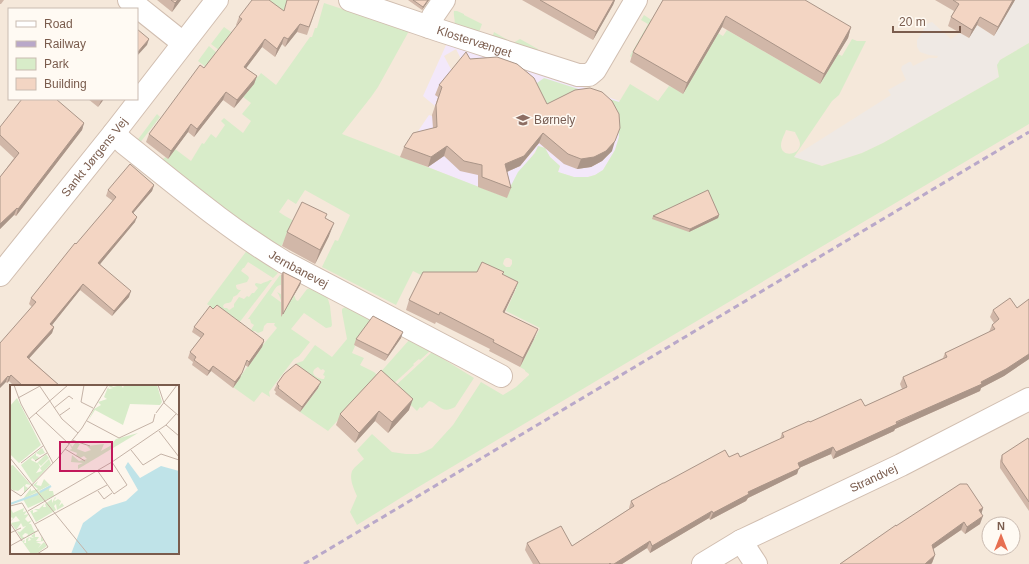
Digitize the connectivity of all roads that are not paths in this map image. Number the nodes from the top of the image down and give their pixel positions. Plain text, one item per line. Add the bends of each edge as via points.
1 (129, 0) edge
2 (217, 0) edge
3 (350, 0) edge
4 (444, 0) edge
5 (634, 1) edge
6 (429, 27) junction
7 (183, 43) junction
8 (114, 133) junction
9 (0, 275) edge
10 (502, 376) dead end
11 (1029, 399) edge
12 (742, 541) junction
13 (703, 564) edge
14 (756, 564) edge

1 - 7 street
2 - 7 street, Sankt Jørgens Vej
3 - 6 street, Klostervænget
4 - 6 street via 433,15
5 - 6 street, Klostervænget via 597,68 589,75 574,75
7 - 8 street, Sankt Jørgens Vej
8 - 9 street, Sankt Jørgens Vej
8 - 10 street, Jernbanevej via 228,225 262,249
11 - 12 street, Strandvej via 901,465
12 - 13 street, Strandvej
12 - 14 street

